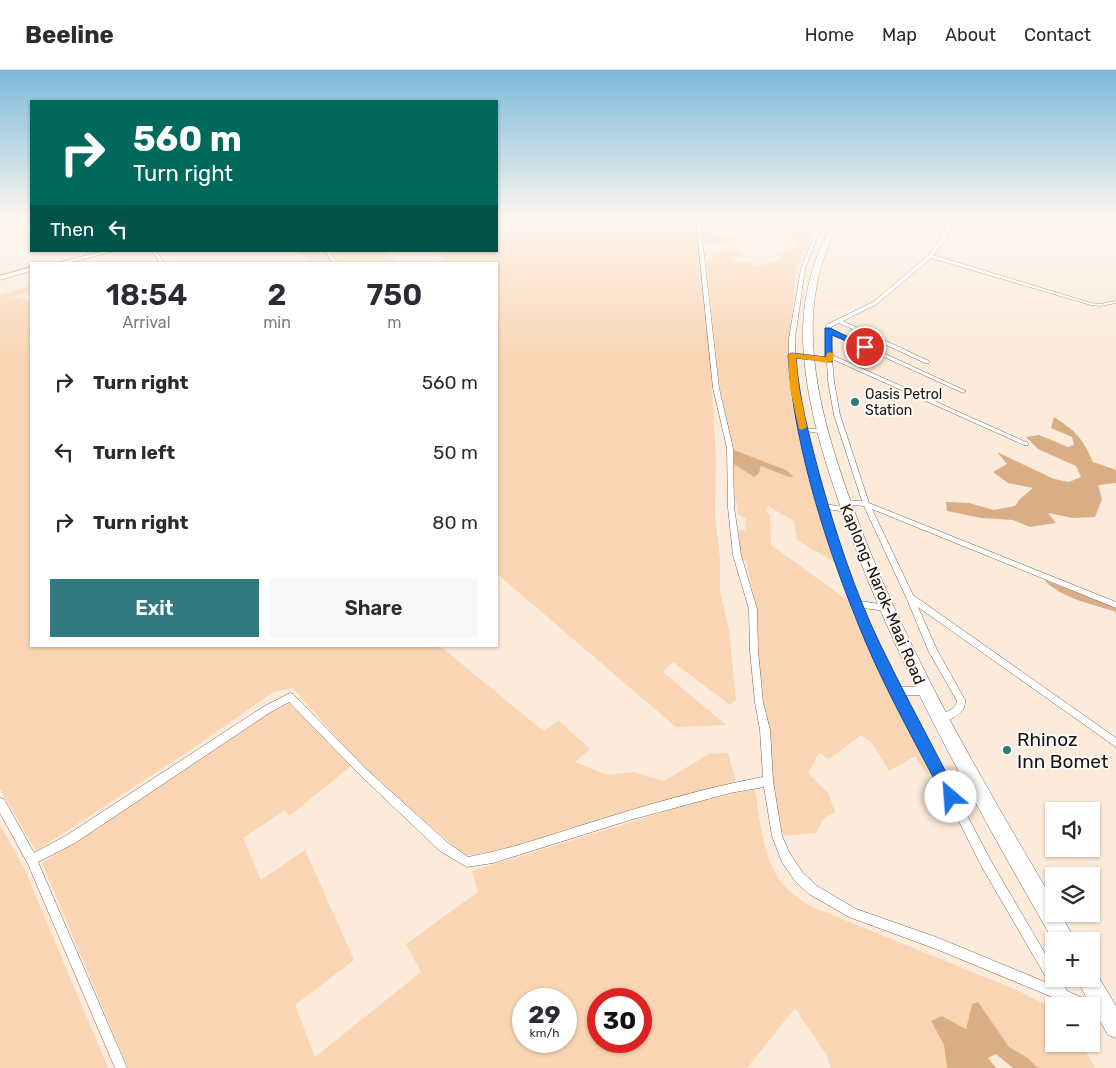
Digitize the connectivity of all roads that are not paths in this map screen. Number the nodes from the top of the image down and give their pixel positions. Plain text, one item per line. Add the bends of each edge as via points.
1 (703, 267) edge
2 (815, 267) edge
3 (918, 267) edge
4 (965, 267) edge
5 (30, 269) edge
6 (0, 278) edge
7 (1116, 302) edge
8 (803, 308) junction
9 (839, 322) junction
10 (828, 330) junction
11 (792, 355) junction
12 (810, 358) junction
13 (830, 358) junction
14 (926, 362) dead end
15 (963, 392) dead end
16 (802, 429) junction
17 (824, 432) junction
18 (1026, 444) dead end
19 (866, 504) junction
20 (823, 506) junction
21 (845, 506) junction
22 (910, 597) junction
23 (858, 604) junction
24 (1116, 605) edge
25 (886, 608) junction
26 (898, 691) junction
27 (924, 691) junction
28 (940, 719) junction
29 (1116, 742) edge
30 (768, 781) junction
31 (0, 804) edge
32 (32, 860) junction
33 (1060, 932) edge
34 (1091, 987) edge
35 (1063, 996) joint
36 (1105, 1017) edge
37 (121, 1068) edge

1 - 30 street via 716,388 730,448 731,507 737,555 753,609 754,651
2 - 8 highway, Kaplong-Narok-Maai Road
3 - 9 street via 875,303
4 - 7 street via 1091,304
5 - 6 street
8 - 11 street via 792,338
8 - 12 highway, Kaplong-Narok-Maai Road
9 - 10 street via 829,324
9 - 14 street
10 - 13 street
10 - 15 street
11 - 12 street
11 - 16 street
12 - 13 street
12 - 17 highway, Kaplong-Narok-Maai Road
13 - 18 street
13 - 19 street via 838,415
16 - 17 street
16 - 20 street
17 - 21 highway, Kaplong-Narok-Maai Road
19 - 21 street
19 - 22 street
19 - 24 street
20 - 21 street
20 - 23 street
21 - 25 highway, Kaplong-Narok-Maai Road
22 - 28 street via 933,652 961,700 957,711
22 - 29 street
23 - 25 street
23 - 26 street via 873,644
25 - 27 highway, Kaplong-Narok-Maai Road
26 - 27 street
26 - 35 street via 987,865
27 - 28 highway, Kaplong-Narok-Maai Road
28 - 33 highway, Kaplong-Narok-Maai Road
30 - 32 street via 730,788 493,858 467,862 444,847 363,772 290,697 71,839
30 - 35 street via 777,836 786,858 813,890 853,913 936,943
31 - 32 street
32 - 37 street
34 - 36 highway

